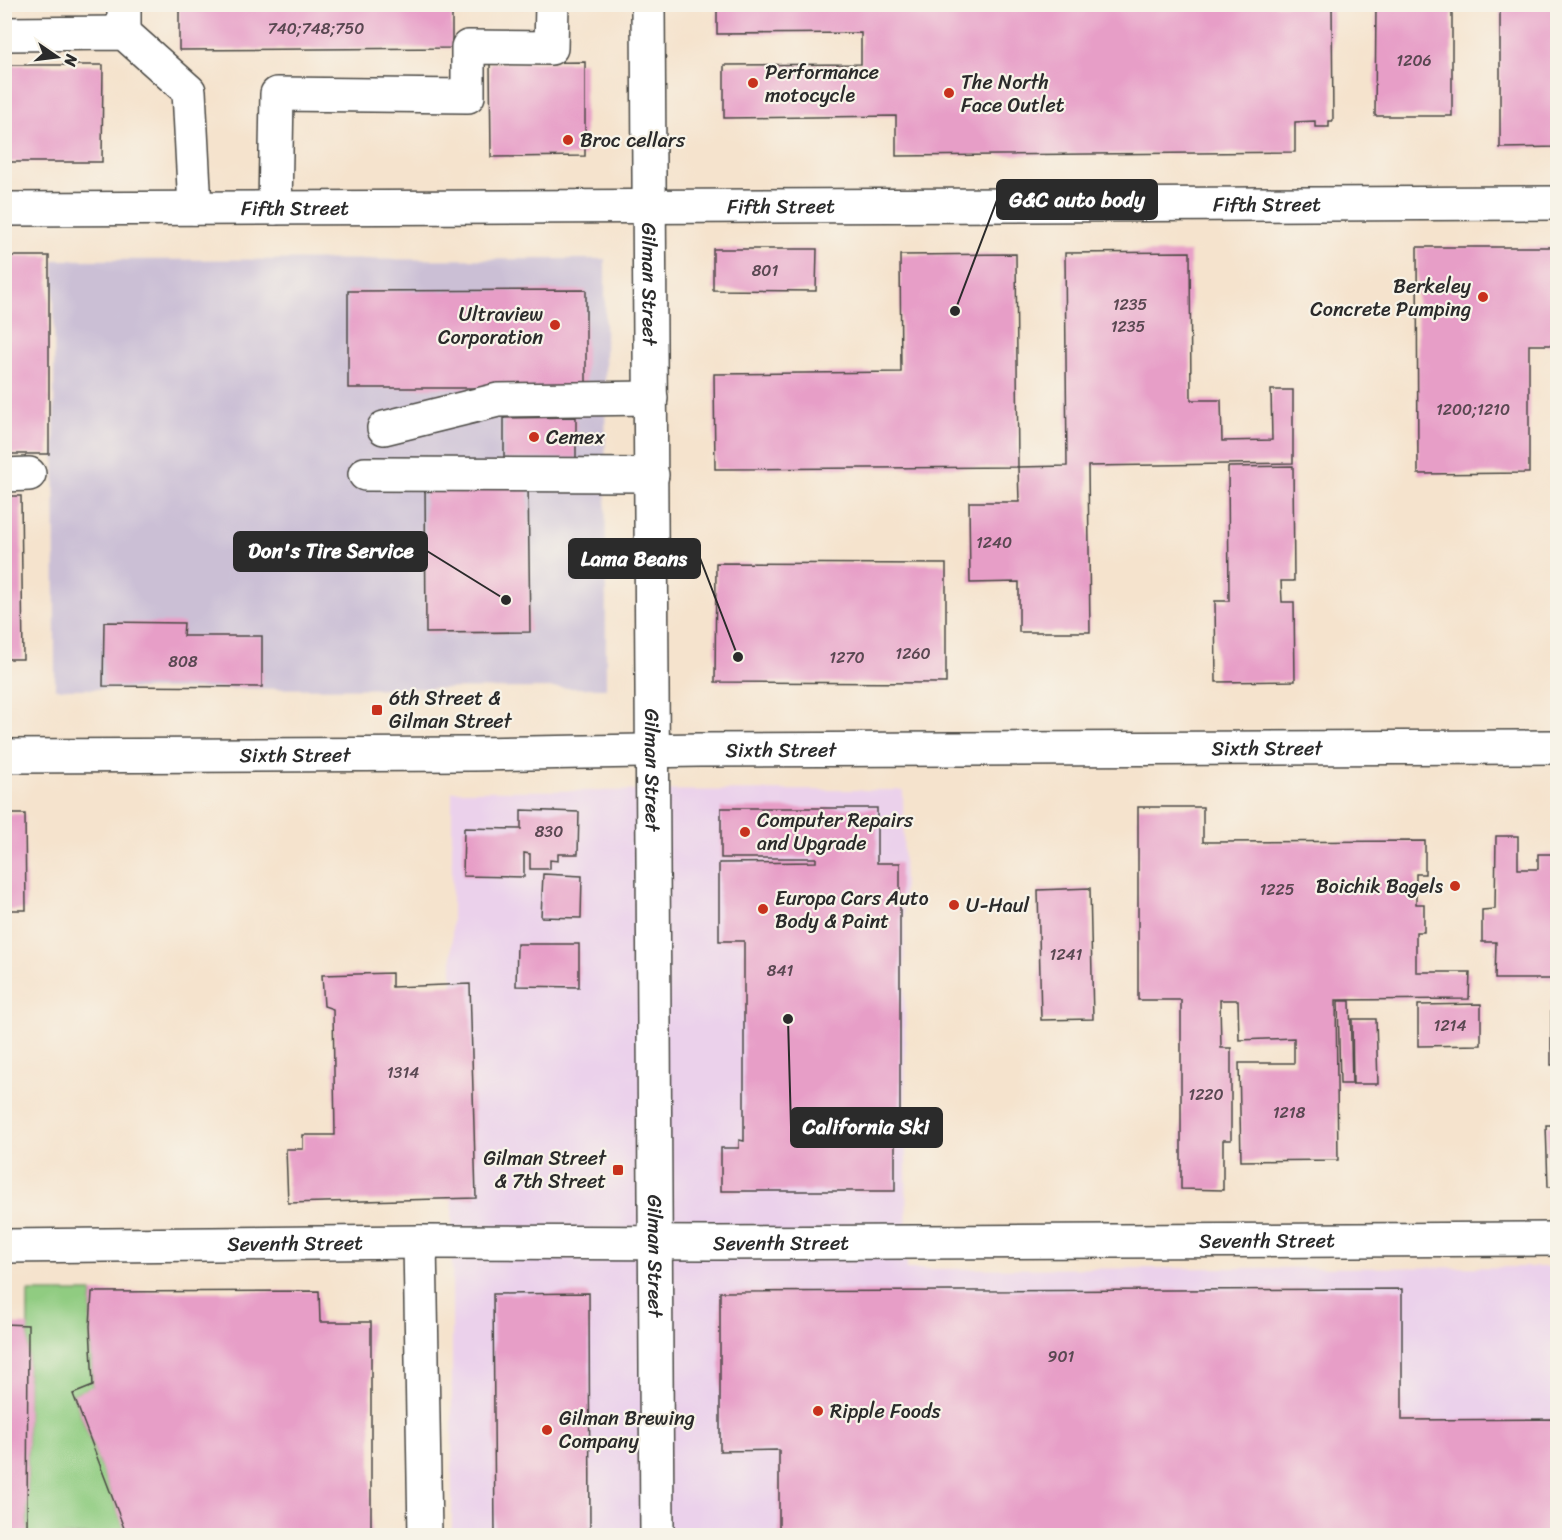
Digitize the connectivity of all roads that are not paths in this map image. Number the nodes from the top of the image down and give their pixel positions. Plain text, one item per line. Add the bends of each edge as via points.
1 (552, 4) edge
2 (648, 4) edge
3 (124, 19) edge
4 (4, 34) edge
5 (1557, 203) edge
6 (649, 206) junction
7 (275, 207) junction
8 (195, 208) junction
9 (4, 209) edge
10 (651, 398) junction
11 (384, 428) dead end
12 (365, 474) dead end
13 (652, 475) junction
14 (1557, 747) edge
15 (654, 750) junction
16 (4, 756) edge
17 (1557, 1239) edge
18 (420, 1242) junction
19 (656, 1242) junction
20 (4, 1246) edge
21 (425, 1536) edge
22 (657, 1536) edge

1 - 7 street via 551,48 468,47 468,96 277,94
2 - 6 street, Gilman Street
3 - 4 street
3 - 8 street via 189,91
5 - 6 street, Fifth Street
6 - 7 street, Fifth Street
6 - 10 street, Gilman Street
7 - 8 street, Fifth Street
8 - 9 street, Fifth Street
10 - 11 street via 498,400
10 - 13 street, Gilman Street
12 - 13 street
13 - 15 street, Gilman Street
14 - 15 street, Sixth Street
15 - 16 street, Sixth Street
15 - 19 street, Gilman Street
17 - 19 street, Seventh Street
18 - 19 street, Seventh Street
18 - 20 street, Seventh Street
18 - 21 street
19 - 22 street, Gilman Street

